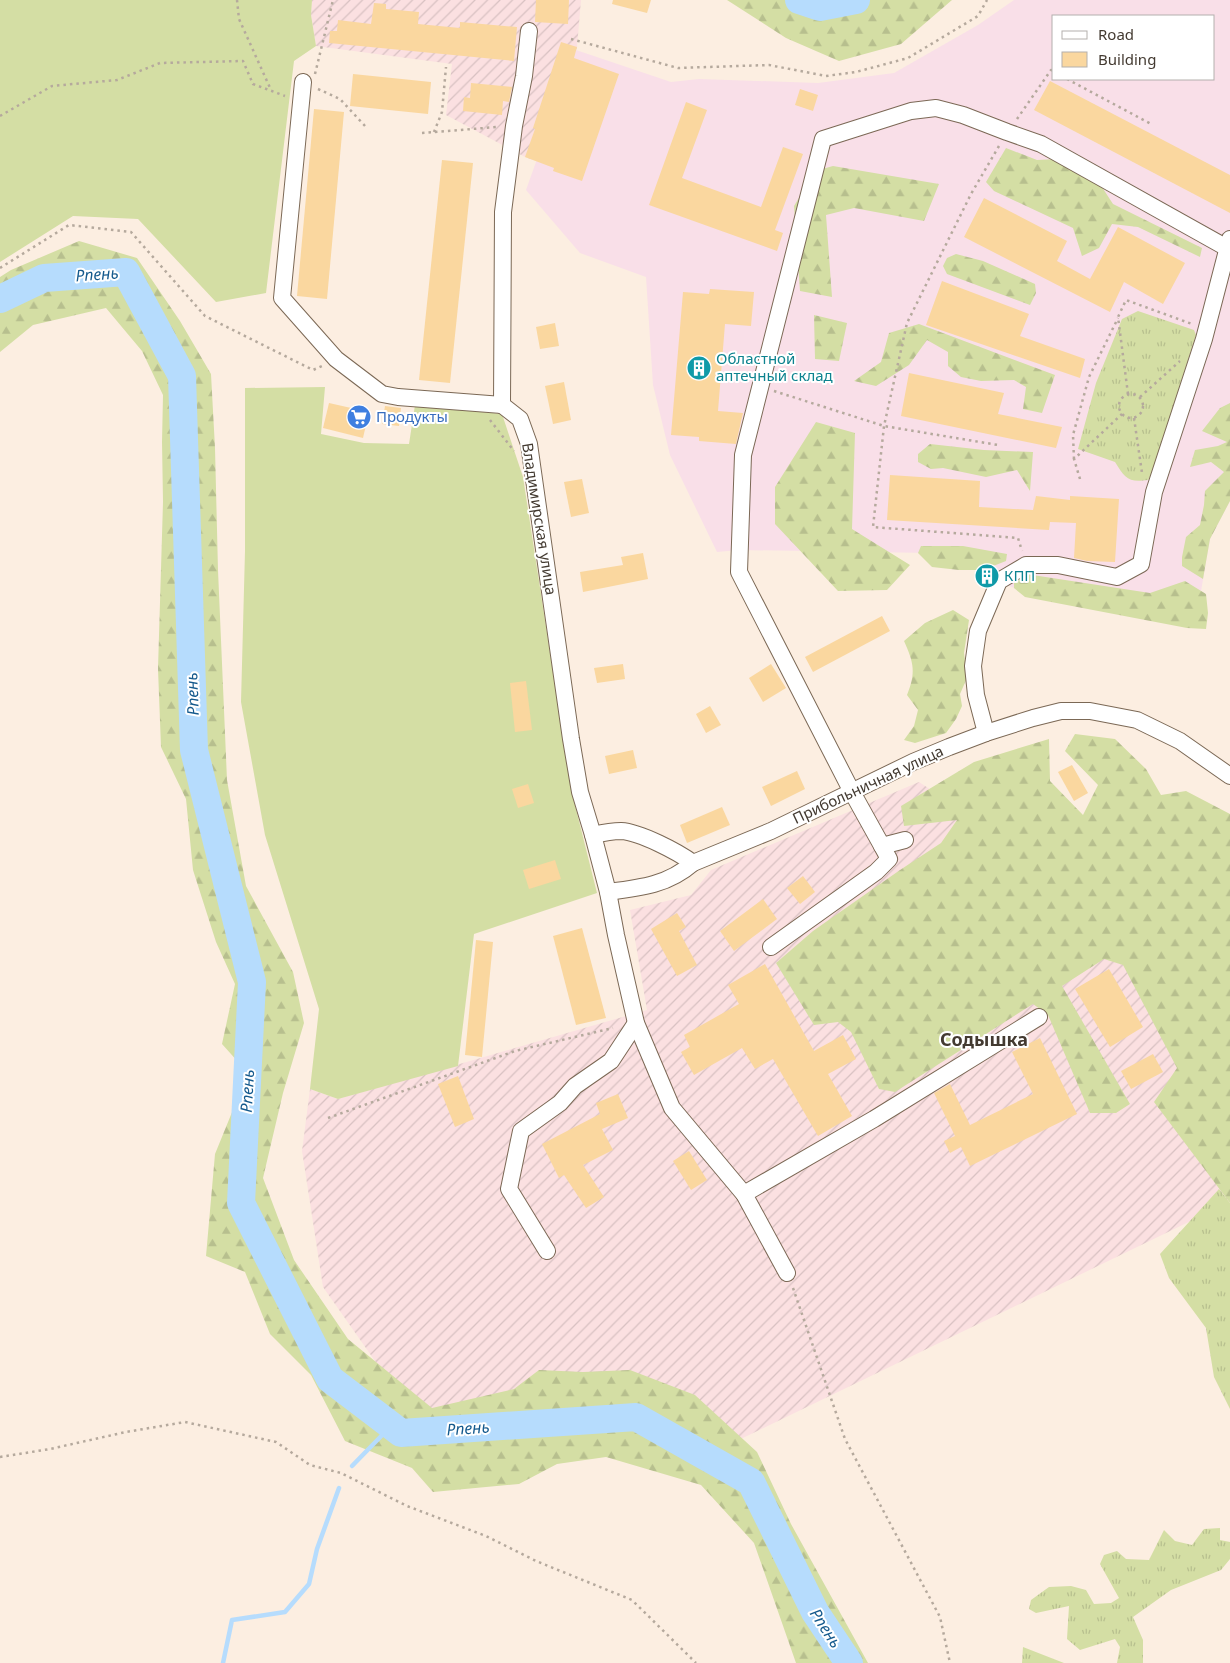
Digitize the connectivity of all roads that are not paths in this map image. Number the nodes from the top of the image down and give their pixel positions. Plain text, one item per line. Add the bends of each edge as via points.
1 (529, 31) dead end
2 (303, 82) road end
3 (1229, 244) edge
4 (502, 406) junction
5 (986, 733) junction
6 (1230, 776) edge
7 (852, 792) junction
8 (593, 835) junction
9 (905, 840) dead end
10 (882, 846) junction
11 (693, 863) junction
12 (608, 892) junction
13 (771, 947) dead end
14 (1039, 1017) dead end
15 (636, 1023) junction
16 (744, 1194) junction
17 (547, 1251) dead end
18 (788, 1272) road end

1 - 4 street via 503,212
2 - 4 street via 282,298 336,359 382,394
3 - 5 street via 1207,329 1156,484 1141,564 1117,577 1058,565 1026,565 999,581 978,631 973,666 976,695
3 - 7 street via 1041,144 963,114 936,108 911,111 823,139 742,455 739,572
4 - 8 street, Владимирская улица via 520,419 529,444 571,739 580,792
5 - 6 street, Прибольничная улица via 1061,711 1090,710 1137,720 1180,741
5 - 7 street, Прибольничная улица via 913,762
7 - 10 street
7 - 11 street, Прибольничная улица via 771,831
8 - 11 street via 622,831 634,834
8 - 12 street, Владимирская улица
9 - 10 street
10 - 13 street via 890,859 876,872
11 - 12 street, Прибольничная улица via 660,883
12 - 15 street
14 - 16 street via 874,1119
15 - 16 street via 672,1108
15 - 17 street via 611,1061 521,1131 509,1190
16 - 18 street

